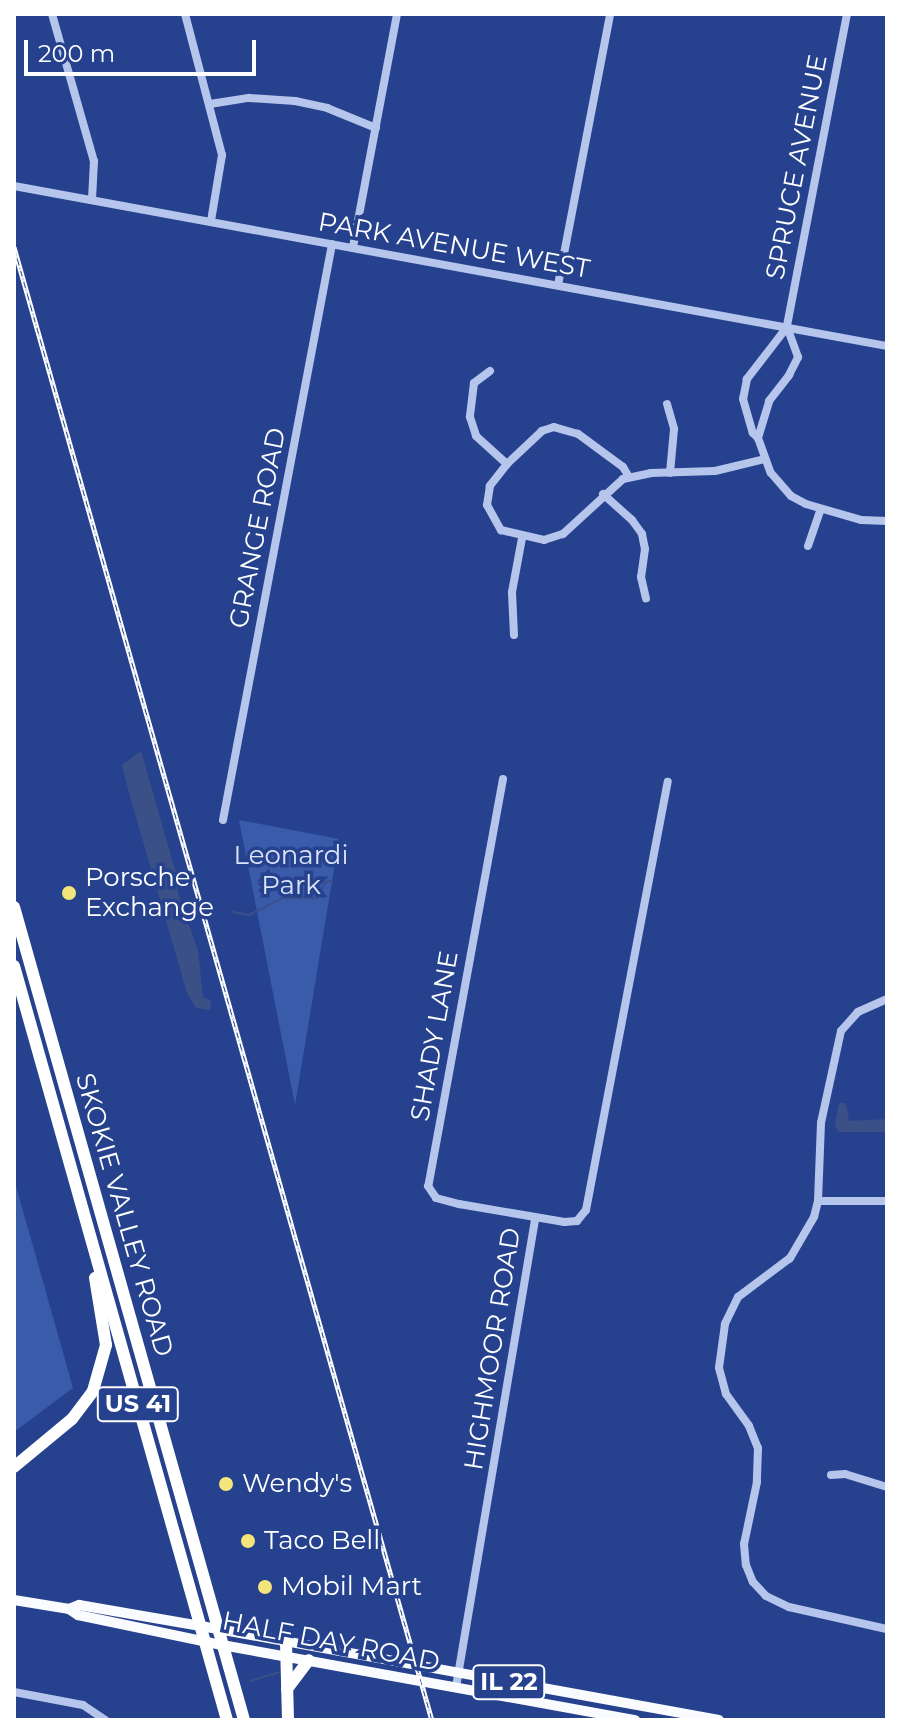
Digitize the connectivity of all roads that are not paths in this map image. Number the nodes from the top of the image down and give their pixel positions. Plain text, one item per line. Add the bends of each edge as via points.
1 (52, 14) edge
2 (185, 14) edge
3 (397, 14) edge
4 (610, 14) edge
5 (847, 14) edge
6 (210, 104) junction
7 (376, 128) junction
8 (14, 186) edge
9 (92, 200) junction
10 (211, 221) junction
11 (332, 244) junction
12 (353, 247) junction
13 (558, 285) junction
14 (787, 327) junction
15 (816, 333) junction
16 (887, 346) edge
17 (797, 350) junction
18 (490, 371) dead end
19 (667, 404) dead end
20 (746, 413) junction
21 (763, 413) junction
22 (758, 438) junction
23 (765, 459) junction
24 (507, 464) junction
25 (670, 473) junction
26 (629, 477) junction
27 (603, 494) junction
28 (821, 509) junction
29 (884, 521) edge
30 (522, 538) junction
31 (808, 546) dead end
32 (646, 598) dead end
33 (514, 635) dead end
34 (503, 779) dead end
35 (668, 782) dead end
36 (223, 820) dead end
37 (14, 907) edge
38 (14, 966) edge
39 (887, 999) edge
40 (75, 1181) junction
41 (818, 1201) junction
42 (887, 1201) edge
43 (535, 1218) junction
44 (14, 1467) edge
45 (831, 1475) dead end
46 (887, 1487) edge
47 (14, 1600) edge
48 (885, 1628) edge
49 (218, 1629) junction
50 (203, 1634) junction
51 (286, 1643) junction
52 (222, 1645) junction
53 (287, 1657) junction
54 (309, 1660) junction
55 (458, 1673) junction
56 (456, 1687) junction
57 (14, 1692) edge
58 (286, 1692) junction
59 (105, 1720) edge
60 (227, 1720) edge
61 (244, 1720) edge
62 (288, 1720) edge
63 (635, 1720) edge
64 (719, 1720) edge

1 - 9 street via 94,161
2 - 6 street
3 - 7 street
4 - 13 street
5 - 14 street, SPRUCE AVENUE
6 - 7 street via 249,98 295,101
6 - 10 street via 222,155
7 - 12 street
8 - 9 street, PARK AVENUE WEST
9 - 10 street, PARK AVENUE WEST
10 - 11 street, PARK AVENUE WEST
11 - 12 street, PARK AVENUE WEST
11 - 36 street, GRANGE ROAD
12 - 13 street, PARK AVENUE WEST
13 - 14 street, PARK AVENUE WEST
14 - 15 street, PARK AVENUE WEST
14 - 17 street
14 - 20 street via 745,382
15 - 16 street, PARK AVENUE WEST
15 - 17 street
17 - 21 street via 794,366
18 - 24 street via 474,383 470,417 476,436
19 - 25 street via 674,429
20 - 21 street
20 - 22 street
21 - 22 street
22 - 23 street
23 - 25 street via 715,471
23 - 28 street via 781,487
24 - 26 street via 542,431 567,429 623,467
24 - 30 street via 490,486 487,505 501,530
25 - 26 street
26 - 27 street
27 - 30 street via 555,538
27 - 32 street via 642,534
28 - 29 street
28 - 31 street
30 - 33 street via 512,592
34 - 43 street, SHADY LANE via 428,1186 436,1198
35 - 43 street, HIGHMOOR ROAD via 586,1210 577,1221
37 - 49 highway, SKOKIE VALLEY ROAD / US 41
38 - 40 highway, SKOKIE VALLEY ROAD / US 41
39 - 41 street via 865,1007 841,1031 820,1132
40 - 44 highway via 106,1345 83,1407
40 - 50 highway, SKOKIE VALLEY ROAD / US 41
41 - 42 street
41 - 48 street via 807,1234 790,1258 738,1297 725,1324 719,1355 722,1383 758,1448 744,1555 753,1582 775,1602
43 - 55 street, HIGHMOOR ROAD
45 - 46 street
47 - 50 main road, HALF DAY ROAD via 69,1609 79,1605
49 - 50 main road, HALF DAY ROAD / IL 22
49 - 51 main road, HALF DAY ROAD / IL 22
49 - 52 highway, SKOKIE VALLEY ROAD / US 41
50 - 52 main road, HALF DAY ROAD / IL 22
50 - 60 highway, SKOKIE VALLEY ROAD / US 41
51 - 53 highway
51 - 55 main road, HALF DAY ROAD / IL 22
52 - 53 main road, HALF DAY ROAD / IL 22
52 - 61 highway, SKOKIE VALLEY ROAD / US 41
53 - 54 main road, HALF DAY ROAD / IL 22
53 - 58 highway
54 - 56 main road, HALF DAY ROAD / IL 22
54 - 58 highway
55 - 56 street, HIGHMOOR ROAD
55 - 64 main road, HALF DAY ROAD / IL 22
56 - 63 main road, HALF DAY ROAD / IL 22
57 - 59 street via 83,1705
58 - 62 highway

